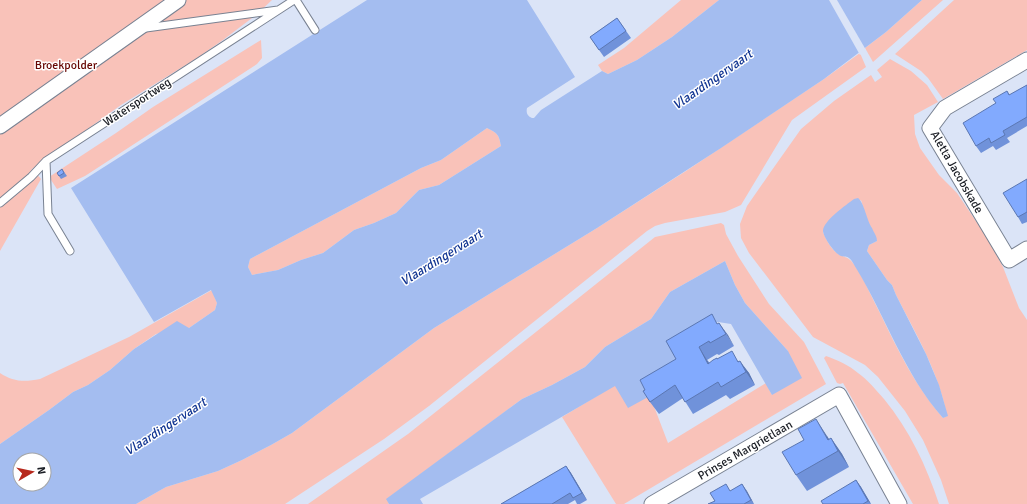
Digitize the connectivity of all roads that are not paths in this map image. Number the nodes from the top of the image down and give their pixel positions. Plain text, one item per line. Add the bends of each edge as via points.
1 (178, 0) edge
2 (295, 0) edge
3 (280, 10) junction
4 (137, 29) junction
5 (315, 30) dead end
6 (1027, 60) edge
7 (0, 126) edge
8 (46, 162) junction
9 (0, 203) edge
10 (1027, 249) edge
11 (70, 251) dead end
12 (652, 504) edge
13 (899, 504) edge

1 - 4 street
2 - 3 lane, Watersportweg
2 - 5 lane
3 - 4 lane
3 - 8 lane, Watersportweg
4 - 7 street
6 - 10 street, Aletta Jacobskade via 945,108 930,128 1009,260
8 - 9 lane, Watersportweg
8 - 11 lane via 48,214
12 - 13 street, Prinses Margrietlaan via 839,396

